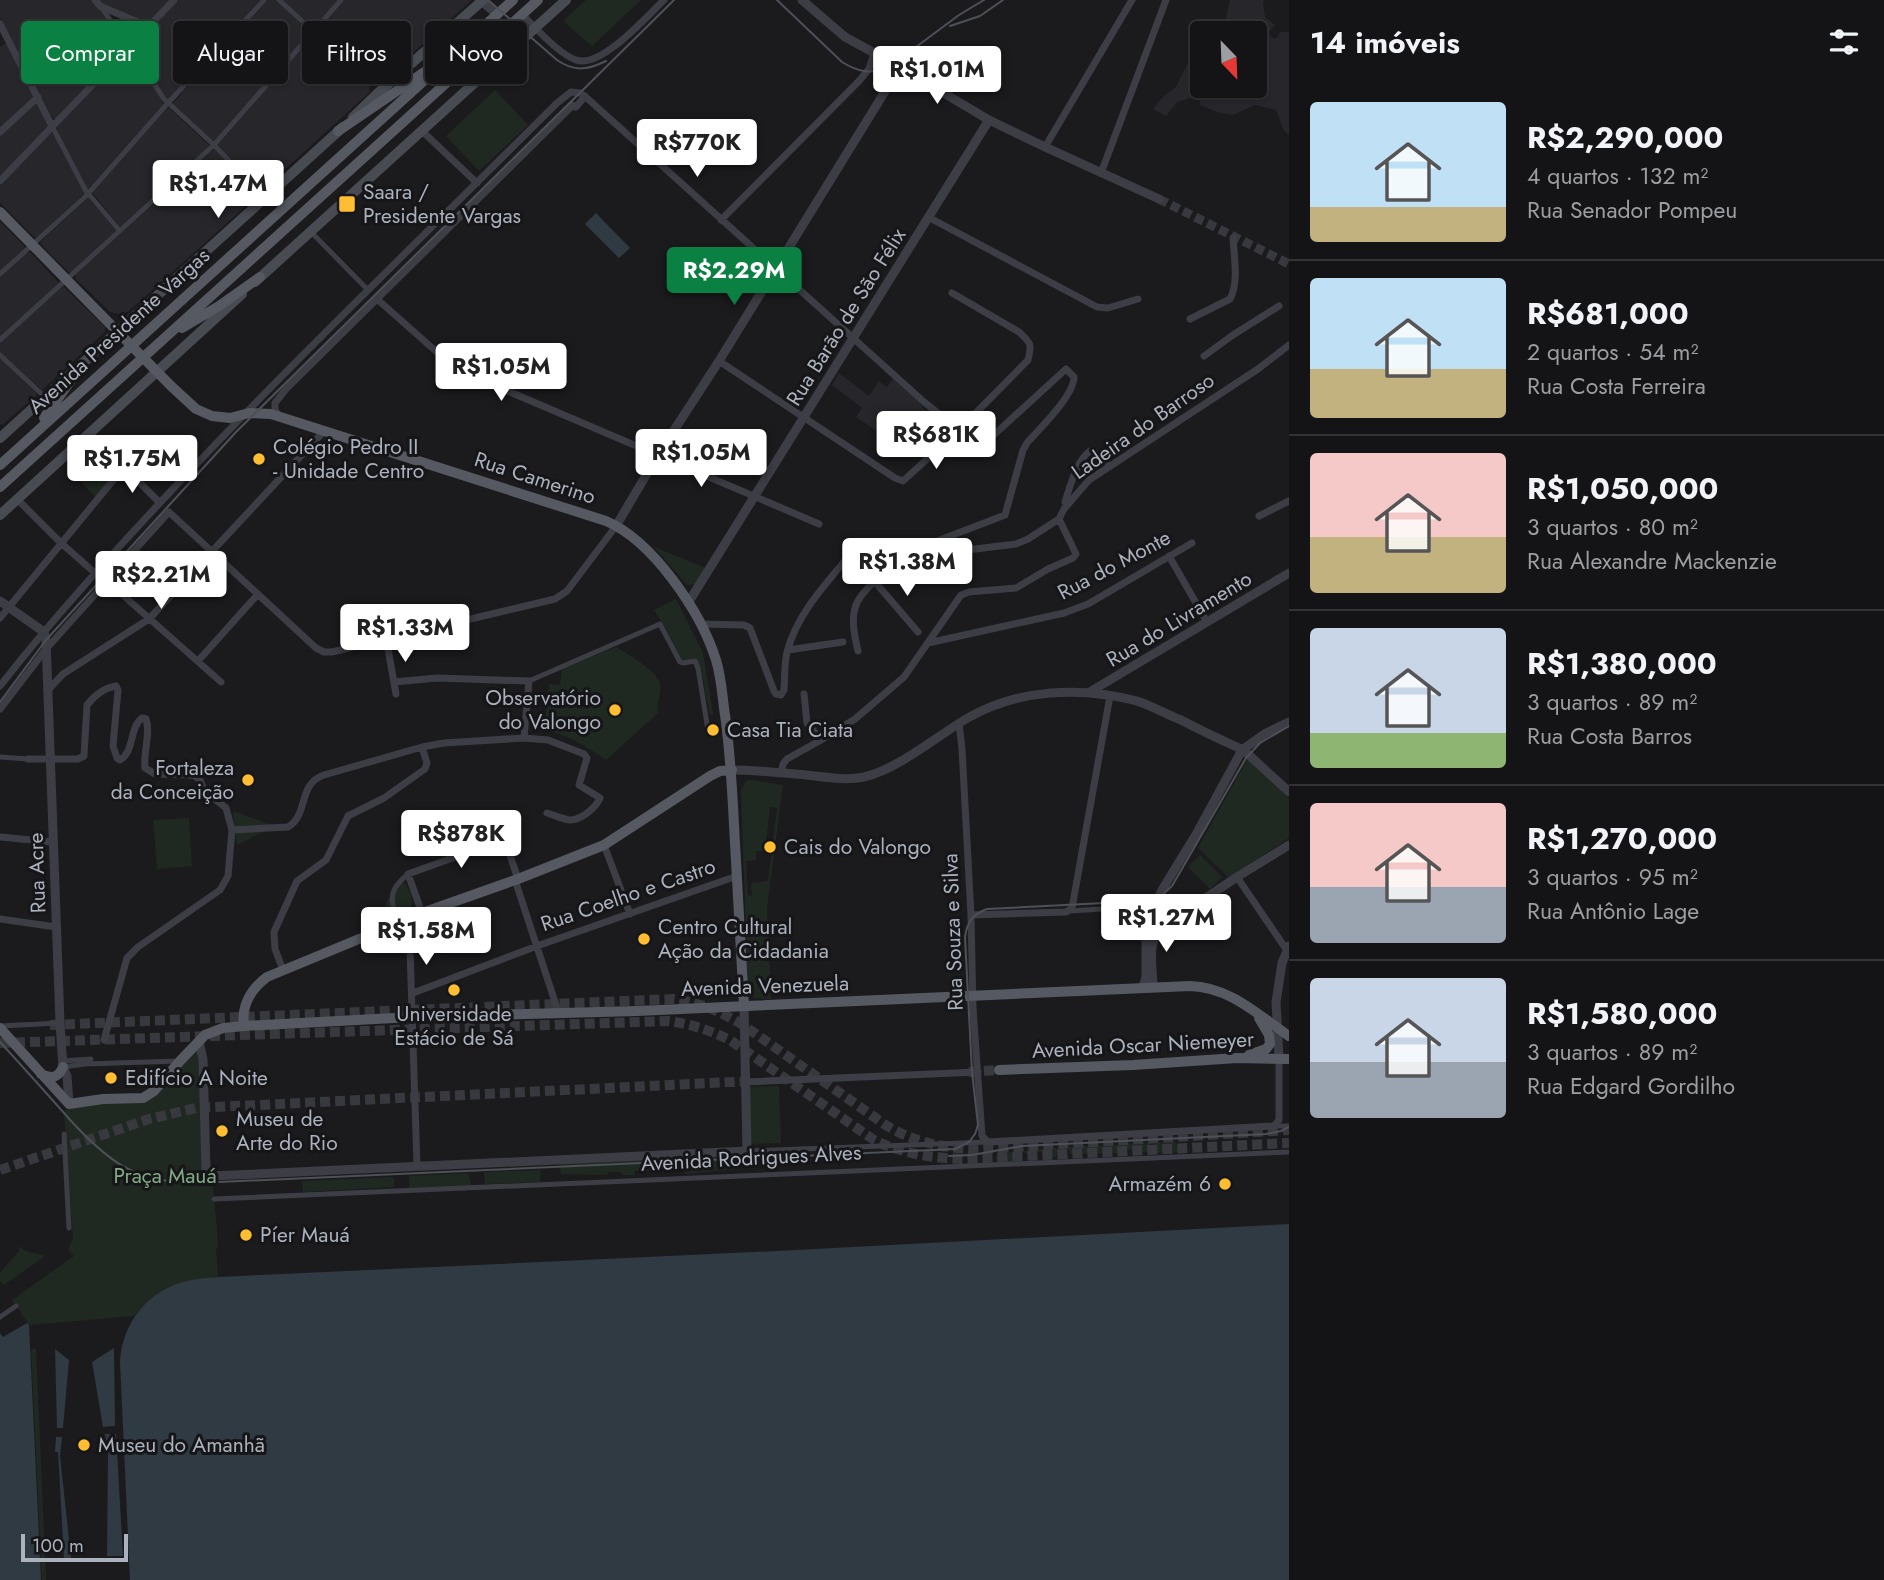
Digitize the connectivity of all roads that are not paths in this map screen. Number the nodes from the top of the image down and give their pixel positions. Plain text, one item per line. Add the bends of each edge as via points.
1 (174, 0) edge
2 (264, 0) edge
3 (279, 0) edge
4 (341, 0) edge
5 (482, 0) edge
6 (513, 0) edge
7 (538, 0) edge
8 (566, 0) edge
9 (664, 0) edge
10 (802, 0) edge
11 (1132, 0) edge
12 (1166, 0) edge
13 (97, 3) edge
14 (498, 14) junction
15 (522, 14) junction
16 (110, 21) edge
17 (136, 21) edge
18 (155, 21) edge
19 (303, 21) edge
20 (323, 21) edge
21 (490, 21) edge
22 (0, 24) edge
23 (536, 28) junction
24 (8, 38) junction
25 (0, 45) edge
26 (302, 45) edge
27 (874, 53) junction
28 (900, 66) junction
29 (425, 72) edge
30 (425, 80) edge
31 (92, 84) edge
32 (154, 84) edge
33 (585, 96) junction
34 (38, 97) junction
35 (168, 103) junction
36 (989, 120) junction
37 (52, 126) junction
38 (338, 131) junction
39 (422, 131) junction
40 (0, 132) edge
41 (214, 145) junction
42 (1045, 147) junction
43 (1101, 173) junction
44 (0, 181) edge
45 (477, 183) junction
46 (88, 193) junction
47 (265, 198) junction
48 (1159, 199) tunnel mouth
49 (0, 212) edge
50 (928, 217) junction
51 (721, 220) junction
52 (120, 231) junction
53 (311, 232) junction
54 (1233, 238) dead end
55 (32, 245) junction
56 (775, 268) junction
57 (0, 274) edge
58 (260, 277) junction
59 (67, 280) junction
60 (368, 290) junction
61 (952, 293) dead end
62 (377, 299) junction
63 (1138, 299) dead end
64 (1279, 306) dead end
65 (1190, 319) dead end
66 (118, 331) junction
67 (853, 337) junction
68 (165, 338) junction
69 (0, 340) edge
70 (132, 345) junction
71 (1289, 345) edge
72 (0, 355) edge
73 (1204, 356) dead end
74 (143, 357) junction
75 (719, 361) junction
76 (157, 371) junction
77 (71, 373) junction
78 (45, 397) junction
79 (248, 414) junction
80 (279, 416) junction
81 (804, 418) junction
82 (325, 430) junction
83 (958, 430) junction
84 (2, 432) edge
85 (33, 435) junction
86 (658, 455) junction
87 (0, 465) edge
88 (1110, 466) junction
89 (0, 487) edge
90 (755, 497) junction
91 (17, 499) junction
92 (160, 503) junction
93 (1287, 503) edge
94 (1063, 509) junction
95 (1289, 513) edge
96 (0, 514) edge
97 (1259, 516) dead end
98 (1059, 519) junction
99 (819, 524) dead end
100 (616, 526) junction
101 (61, 543) junction
102 (1192, 543) dead end
103 (211, 551) junction
104 (915, 553) junction
105 (849, 555) dead end
106 (1169, 556) junction
107 (95, 573) junction
108 (1289, 573) edge
109 (107, 581) junction
110 (875, 582) junction
111 (258, 594) junction
112 (0, 601) edge
113 (688, 603) junction
114 (9, 607) junction
115 (0, 618) edge
116 (149, 619) junction
117 (1208, 622) junction
118 (699, 624) junction
119 (918, 632) dead end
120 (386, 638) junction
121 (45, 640) junction
122 (843, 642) dead end
123 (928, 643) junction
124 (788, 650) junction
125 (858, 651) dead end
126 (198, 661) junction
127 (30, 670) junction
128 (46, 672) junction
129 (529, 681) junction
130 (221, 682) dead end
131 (394, 682) junction
132 (0, 686) edge
133 (48, 690) junction
134 (396, 694) dead end
135 (1086, 694) junction
136 (804, 695) dead end
137 (1110, 696) junction
138 (0, 709) edge
139 (1289, 722) edge
140 (959, 723) junction
141 (708, 730) dead end
142 (524, 737) junction
143 (821, 740) junction
144 (422, 747) junction
145 (1242, 750) junction
146 (0, 757) edge
147 (50, 758) junction
148 (28, 759) joint
149 (732, 770) junction
150 (781, 773) junction
151 (1285, 781) edge
152 (1289, 792) edge
153 (547, 813) dead end
154 (500, 826) dead end
155 (232, 830) junction
156 (0, 837) edge
157 (505, 839) junction
158 (53, 842) junction
159 (604, 845) junction
160 (1289, 845) edge
161 (408, 874) junction
162 (737, 876) junction
163 (1237, 877) junction
164 (517, 880) junction
165 (1154, 906) junction
166 (1072, 908) junction
167 (1118, 908) dead end
168 (1126, 908) dead end
169 (422, 914) junction
170 (630, 914) junction
171 (971, 915) junction
172 (410, 918) junction
173 (1174, 918) junction
174 (0, 919) edge
175 (393, 925) junction
176 (56, 927) junction
177 (537, 946) junction
178 (1288, 948) edge
179 (283, 970) junction
180 (1148, 987) junction
181 (413, 993) junction
182 (973, 996) junction
183 (744, 1006) junction
184 (1256, 1012) junction
185 (559, 1014) junction
186 (413, 1017) junction
187 (60, 1023) junction
188 (244, 1026) junction
189 (1276, 1026) junction
190 (2, 1032) edge
191 (1289, 1036) edge
192 (104, 1040) dead end
193 (200, 1042) junction
194 (1237, 1058) junction
195 (90, 1059) dead end
196 (1284, 1059) edge
197 (180, 1061) junction
198 (63, 1064) junction
199 (999, 1070) tunnel mouth
200 (978, 1072) junction
201 (41, 1074) junction
202 (746, 1082) junction
203 (69, 1104) junction
204 (1275, 1125) junction
205 (1289, 1126) edge
206 (64, 1135) dead end
207 (985, 1141) junction
208 (747, 1151) junction
209 (1289, 1152) edge
210 (418, 1166) junction
211 (214, 1199) dead end
212 (69, 1228) dead end
213 (16, 1306) dead end
214 (0, 1317) edge

1 - 18 street
2 - 35 street
3 - 19 street
4 - 20 street
5 - 14 street
5 - 38 main road, Avenida Presidente Vargas
6 - 14 main road, Avenida Presidente Vargas
7 - 15 main road, Avenida Presidente Vargas
8 - 23 main road
9 - 23 street via 617,45 591,60 573,59
10 - 27 street via 838,32
11 - 42 street
12 - 43 street
13 - 16 street
13 - 17 street
14 - 21 main road, Avenida Presidente Vargas
15 - 23 street
15 - 68 main road, Avenida Presidente Vargas
22 - 24 street
23 - 39 main road
24 - 25 street
24 - 34 street
26 - 41 street
27 - 28 street
27 - 51 street via 859,81
28 - 36 street
28 - 56 street
29 - 38 main road
30 - 70 main road, Avenida Presidente Vargas
31 - 37 street
32 - 35 street
33 - 45 street via 566,95
33 - 51 street
33 - 62 street
34 - 37 street
34 - 40 street
35 - 41 street
35 - 46 street
36 - 42 street
36 - 50 street, Rua Barão de São Félix
37 - 44 street
37 - 46 street
38 - 47 main road, Avenida Presidente Vargas
39 - 45 street
39 - 53 main road
41 - 47 street
41 - 52 street
42 - 43 street
43 - 48 street
45 - 60 street
46 - 52 street
46 - 55 street
47 - 66 main road, Avenida Presidente Vargas
49 - 55 main road, Rua Camerino
50 - 63 street via 1097,307
50 - 67 street, Rua Barão de São Félix
51 - 56 street
52 - 59 street
53 - 58 main road
53 - 60 street
54 - 65 street via 1232,296
55 - 57 street
55 - 59 main road, Rua Camerino
56 - 67 street
56 - 75 street
58 - 68 main road
58 - 76 main road
59 - 66 main road, Rua Camerino
59 - 69 street
60 - 79 street
61 - 83 street via 1020,332 1031,345 1028,360
62 - 80 street via 278,397 275,410
62 - 86 street via 448,362
64 - 73 street
66 - 70 main road, Rua Camerino
66 - 77 main road, Avenida Presidente Vargas
67 - 81 street, Rua Barão de São Félix
67 - 83 street
68 - 74 main road, Avenida Presidente Vargas
70 - 74 main road, Rua Camerino
70 - 85 main road, Avenida Presidente Vargas
71 - 88 street, Ladeira do Barroso
72 - 78 street
74 - 76 main road, Rua Camerino
74 - 89 main road, Avenida Presidente Vargas
75 - 81 street
75 - 86 street
76 - 79 main road, Rua Camerino via 196,409 230,418
76 - 91 main road
77 - 78 main road, Avenida Presidente Vargas
77 - 85 main road via 71,380
78 - 84 main road, Avenida Presidente Vargas
79 - 80 main road, Rua Camerino
79 - 92 street
80 - 82 main road, Rua Camerino
81 - 83 street via 900,481
81 - 90 street, Rua Barão de São Félix
82 - 100 main road, Rua Camerino
82 - 103 street
83 - 104 street via 976,443 985,443 1066,369 1074,377 1059,406 1023,450 1005,515
85 - 87 main road, Avenida Presidente Vargas
86 - 90 street
86 - 100 street
88 - 94 street, Ladeira do Barroso via 1083,485
88 - 94 street via 1095,452 1086,453
90 - 99 street
90 - 113 street, Rua Barão de São Félix
91 - 96 main road
91 - 101 street
92 - 101 street via 124,467
92 - 107 street
93 - 95 street
93 - 97 street
94 - 98 street, Ladeira do Barroso
98 - 104 street via 1016,544 921,556
98 - 123 street via 1076,554 1073,558 1016,588 961,595
100 - 113 main road, Rua Camerino via 654,556
100 - 120 street via 567,591 555,599
101 - 107 street
101 - 114 street
102 - 106 street, Rua do Monte
103 - 109 street via 169,512
103 - 111 street
103 - 116 street
104 - 110 street
105 - 124 street via 806,610
106 - 117 street
106 - 123 street, Rua do Monte via 1076,609
107 - 121 street
108 - 117 street, Rua do Livramento
109 - 116 street
109 - 121 street
110 - 119 street
110 - 125 street via 855,606
111 - 120 street via 324,652
111 - 126 street
112 - 114 street
113 - 118 main road, Rua Camerino
114 - 115 street
114 - 121 street
116 - 126 street
116 - 133 street via 64,674
117 - 135 street, Rua do Livramento
118 - 124 street via 750,628 776,694 784,690
118 - 149 main road, Rua Camerino via 718,668
120 - 131 street
121 - 127 street
121 - 128 street, Rua Acre
121 - 132 street
122 - 124 street
123 - 143 street via 891,689
126 - 130 street
127 - 128 street
127 - 138 street
128 - 133 street, Rua Acre
129 - 131 street via 437,678
129 - 141 street via 660,624 680,662 695,661 698,667
129 - 142 street
131 - 134 street
133 - 147 street, Rua Acre
135 - 137 street
135 - 140 street via 1029,695 981,710
136 - 143 street via 807,723
137 - 145 street via 1154,708
137 - 166 street, Rua do Livramento
139 - 145 street
140 - 150 street via 898,763 865,777
140 - 171 street, Rua Souza e Silva
142 - 144 street
142 - 153 street via 548,740 584,754 587,758 579,785 600,798 574,819
143 - 150 street via 787,759
144 - 155 street via 317,778 309,786 295,823 288,827
144 - 179 street via 425,769 348,816 326,860 298,881 274,932
145 - 151 street
145 - 165 street
146 - 148 street
147 - 148 street
147 - 155 street via 84,756 87,705 116,686 113,746 117,758 128,753 136,722 146,719 145,768 155,774 197,777 204,790 226,808
147 - 158 street, Rua Acre
149 - 150 street
149 - 159 main road via 710,776
149 - 162 main road, Rua Camerino
151 - 152 street
154 - 157 street
155 - 192 street via 228,876 220,890 127,958
156 - 158 street
157 - 161 street
157 - 164 street
158 - 176 street, Rua Acre
159 - 164 main road
159 - 170 street
160 - 163 street
161 - 169 street
161 - 175 street via 393,888
162 - 170 street, Rua Coelho e Castro
162 - 183 main road, Rua Camerino
163 - 173 street
163 - 178 street
164 - 169 main road
164 - 177 street
165 - 168 street
165 - 173 street via 1164,917
165 - 180 street via 1146,933
166 - 167 street
166 - 171 street
169 - 172 main road
170 - 177 street, Rua Coelho e Castro
171 - 182 street, Rua Souza e Silva
172 - 175 main road
172 - 181 street
173 - 180 street via 1152,942
174 - 176 street
175 - 179 main road
176 - 187 street, Rua Acre
177 - 181 street, Rua Coelho e Castro
177 - 185 street
178 - 189 street via 1282,963
179 - 188 main road via 264,979 252,992 242,1015
180 - 182 main road, Avenida Venezuela
180 - 184 main road, Avenida Venezuela via 1215,989
181 - 186 street
182 - 183 main road, Avenida Venezuela
182 - 200 street, Rua Souza e Silva
183 - 185 main road, Avenida Venezuela
183 - 202 street
184 - 189 main road, Avenida Venezuela
184 - 194 main road via 1270,1044
185 - 186 main road, Avenida Venezuela
186 - 188 main road, Avenida Venezuela
186 - 210 street
187 - 190 street
187 - 198 street, Rua Acre
188 - 193 main road, Avenida Venezuela via 214,1030
189 - 191 main road, Avenida Venezuela
189 - 196 street
190 - 201 main road
193 - 197 main road
193 - 210 street, Avenida Rodrigues Alves via 206,1171 211,1176
194 - 196 main road, Avenida Oscar Niemeyer
194 - 199 main road, Avenida Oscar Niemeyer
195 - 198 street
196 - 204 street
197 - 198 street
197 - 203 main road via 143,1098
198 - 201 main road via 56,1077
198 - 203 street, Rua Acre
200 - 202 street
200 - 207 street, Rua Souza e Silva
201 - 203 main road
202 - 208 street
204 - 205 street, Avenida Rodrigues Alves
204 - 207 street, Avenida Rodrigues Alves
206 - 212 street
207 - 208 street, Avenida Rodrigues Alves
208 - 210 street, Avenida Rodrigues Alves
209 - 211 street, Avenida Rodrigues Alves
213 - 214 street

